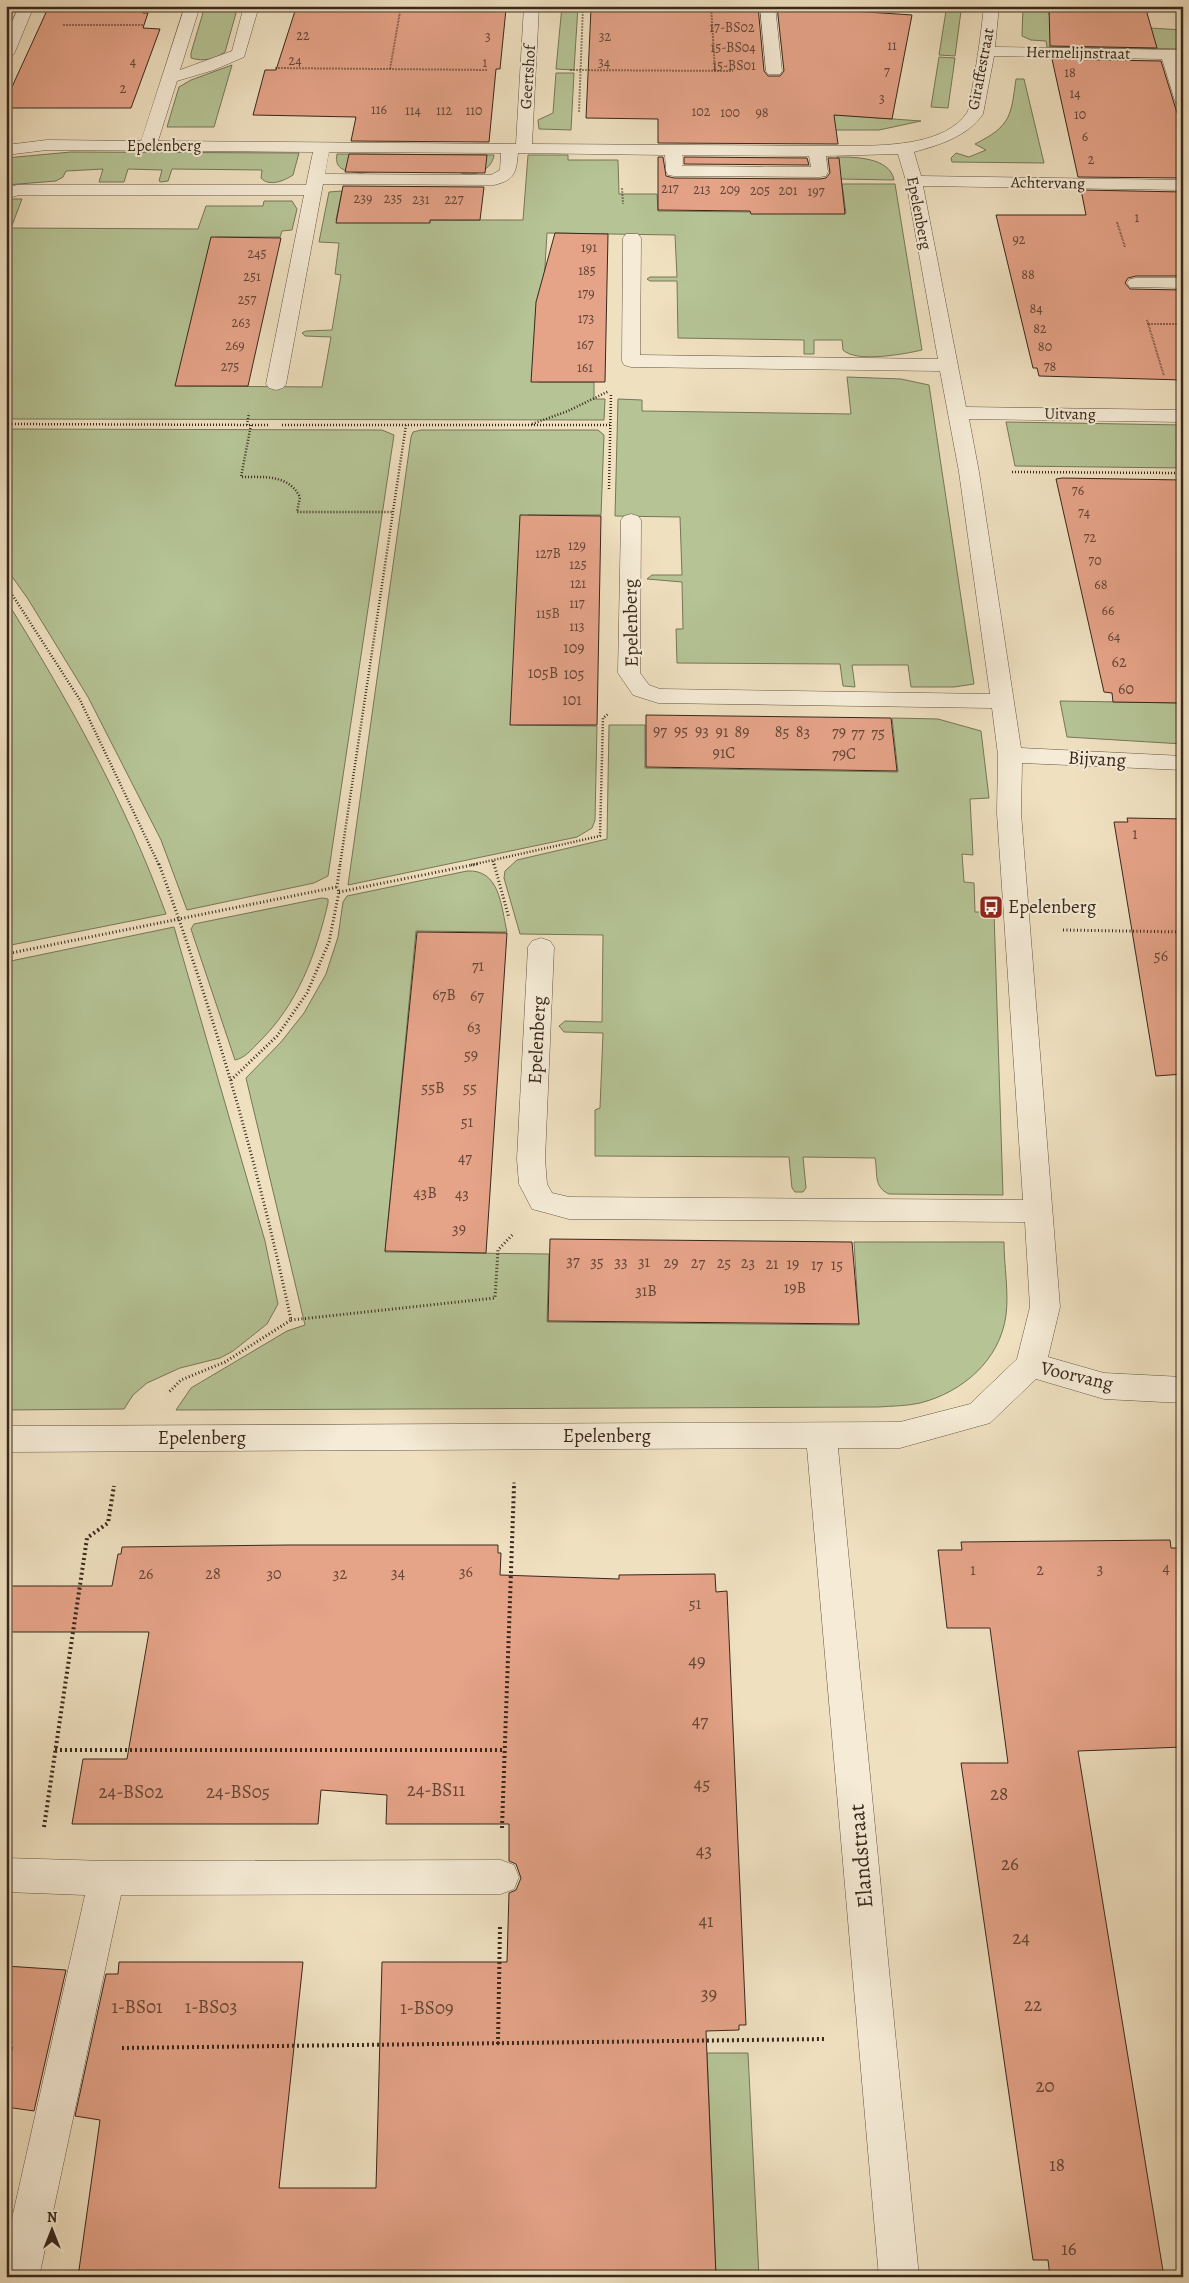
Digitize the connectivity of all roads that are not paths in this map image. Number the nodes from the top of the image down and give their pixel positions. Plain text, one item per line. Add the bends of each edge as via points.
1 (26, 6) edge
2 (193, 6) edge
3 (252, 6) edge
4 (532, 6) edge
5 (767, 6) edge
6 (992, 6) edge
7 (987, 51) junction
8 (6, 54) edge
9 (1175, 55) edge
10 (774, 71) road end
11 (171, 78) junction
12 (1183, 101) edge
13 (148, 146) junction
14 (322, 147) junction
15 (517, 148) junction
16 (905, 149) junction
17 (6, 150) edge
18 (914, 181) junction
19 (315, 185) junction
20 (1183, 185) edge
21 (6, 194) edge
22 (632, 238) dead end
23 (1136, 283) dead end
24 (1183, 283) edge
25 (948, 365) junction
26 (276, 384) dead end
27 (957, 413) junction
28 (1183, 416) edge
29 (631, 520) road end
30 (1003, 701) junction
31 (1010, 755) junction
32 (1183, 763) edge
33 (541, 947) road end
34 (1039, 1211) junction
35 (1030, 1365) junction
36 (1183, 1390) edge
37 (821, 1436) junction
38 (6, 1439) edge
39 (21, 1875) edge
40 (501, 1877) road end
41 (107, 1878) junction
42 (19, 2277) edge
43 (899, 2277) edge

1 - 8 street
2 - 11 street
3 - 11 street via 239,54
4 - 15 street, Geertshof via 528,70
5 - 10 street
6 - 7 street, Giraffestraat
7 - 9 street, Hermelijnstraat
7 - 16 street, Giraffestraat via 975,114 958,129 936,140
9 - 12 street, Hermelijnstraat
11 - 13 street
13 - 14 street, Epelenberg
13 - 17 street, Epelenberg via 47,145
14 - 15 street, Epelenberg
14 - 19 street
15 - 16 street, Epelenberg via 673,149 674,171 820,172 817,150
15 - 19 street via 508,172 494,180
16 - 18 street, Epelenberg
18 - 20 street, Achtervang
18 - 25 street, Epelenberg
19 - 21 street via 17,190
19 - 26 street
22 - 25 street via 632,361
23 - 24 street
25 - 27 street, Epelenberg
27 - 28 street, Uitvang
27 - 30 street, Epelenberg via 969,472
29 - 30 street, Epelenberg via 629,672 641,690 658,696
30 - 31 street, Epelenberg
31 - 32 street, Bijvang
31 - 34 street, Epelenberg via 1009,813
33 - 34 street, Epelenberg via 532,1159 533,1184 542,1201 569,1208
34 - 35 street, Epelenberg via 1045,1307
35 - 36 street, Voorvang via 1104,1386
35 - 37 street, Epelenberg via 979,1414 900,1436
37 - 38 street, Epelenberg
37 - 43 street, Elandstraat
39 - 41 street
40 - 41 street
41 - 42 street

